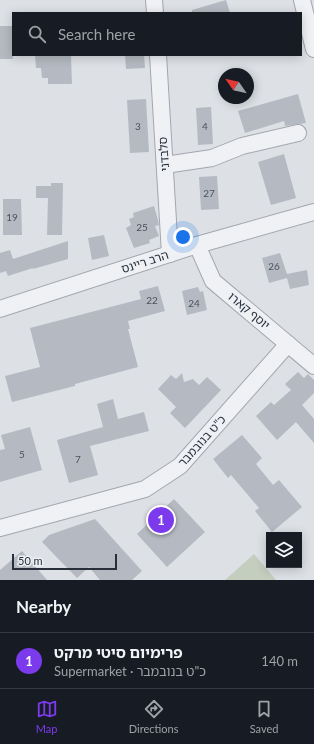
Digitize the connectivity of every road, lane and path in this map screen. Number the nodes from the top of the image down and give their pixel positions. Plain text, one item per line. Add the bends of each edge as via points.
1 (154, 0) edge
2 (302, 0) edge
3 (155, 12) edge
4 (314, 49) edge
5 (158, 56) edge
6 (298, 133) dead end
7 (165, 165) junction
8 (314, 212) edge
9 (197, 245) junction
10 (170, 254) junction
11 (0, 309) edge
12 (288, 344) junction
13 (314, 366) edge
14 (0, 528) edge

1 - 3 street
2 - 4 street
5 - 7 street, סלבדני
6 - 7 street via 242,146 212,158
7 - 10 street, סלבדני
8 - 9 street, הרב ריינס
9 - 10 street, הרב ריינס
9 - 12 street, יוסף קארו via 214,281
10 - 11 street, הרב ריינס
12 - 13 street, יוסף קארו
12 - 14 street, כ"ט בנובמבר via 180,466 145,489

